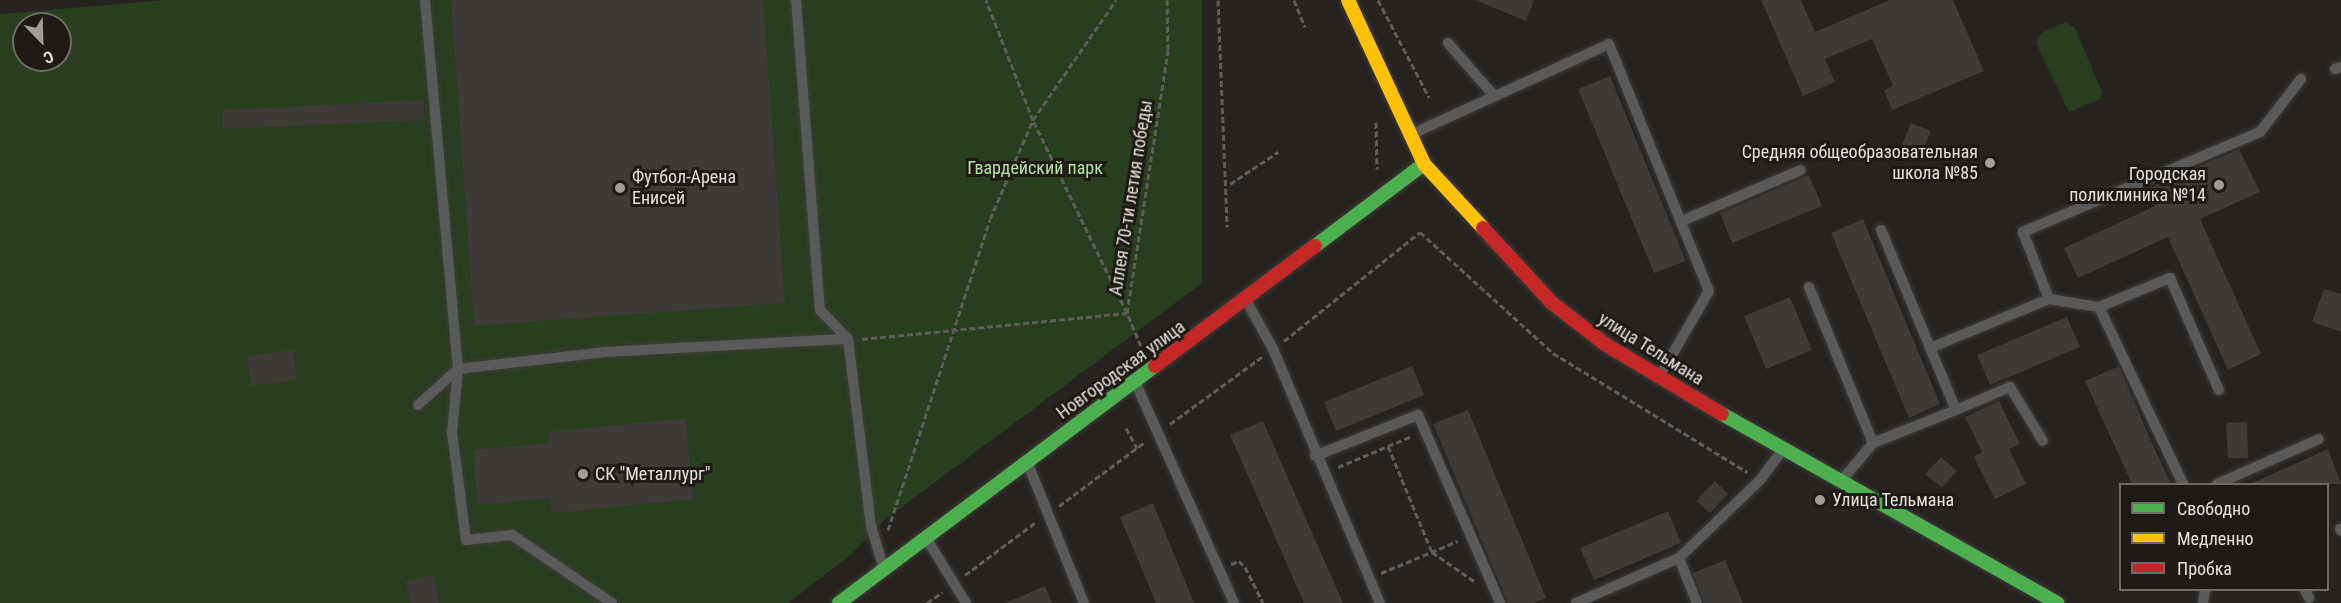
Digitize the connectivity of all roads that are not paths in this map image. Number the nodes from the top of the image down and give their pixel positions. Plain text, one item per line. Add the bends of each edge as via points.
1 (425, 0) edge
2 (796, 0) edge
3 (1348, 0) edge
4 (1448, 43) dead end
5 (2301, 79) dead end
6 (1494, 96) junction
7 (1408, 135) junction
8 (1424, 165) junction
9 (1801, 170) dead end
10 (1682, 221) junction
11 (1881, 230) dead end
12 (1809, 287) dead end
13 (2049, 299) junction
14 (1246, 300) junction
15 (2099, 308) junction
16 (848, 339) junction
17 (1930, 348) junction
18 (458, 369) junction
19 (1659, 377) junction
20 (1135, 382) junction
21 (2219, 390) dead end
22 (418, 405) dead end
23 (1956, 410) junction
24 (2319, 439) dead end
25 (2043, 441) dead end
26 (1873, 443) junction
27 (1782, 450) junction
28 (1315, 456) junction
29 (1027, 461) junction
30 (1840, 483) junction
31 (2182, 483) edge
32 (2219, 483) edge
33 (926, 538) junction
34 (1679, 558) junction
35 (884, 569) junction
36 (1499, 601) edge
37 (612, 603) edge
38 (839, 603) edge
39 (966, 603) edge
40 (1084, 603) edge
41 (1234, 603) edge
42 (1380, 603) edge
43 (1576, 603) edge
44 (1697, 603) edge
45 (2057, 603) edge

1 - 18 lane
2 - 16 lane via 820,310
3 - 7 main road, улица Тельмана
4 - 6 lane
5 - 13 lane via 2260,132 2023,232
6 - 7 lane
6 - 10 lane via 1609,44
7 - 8 main road, улица Тельмана
8 - 14 main road, Новгородская улица
8 - 19 main road, улица Тельмана via 1552,303
9 - 10 lane
10 - 19 lane via 1709,291
11 - 17 lane
12 - 26 lane
13 - 15 lane
13 - 17 lane
14 - 20 main road, Новгородская улица
14 - 28 lane via 1273,349
15 - 21 lane via 2169,278
15 - 31 lane
16 - 18 lane via 605,352
16 - 35 lane via 871,526
17 - 23 lane
18 - 22 lane
18 - 37 lane via 452,432 466,540 512,535
19 - 27 main road, улица Тельмана
20 - 29 main road, Новгородская улица
20 - 41 lane
23 - 25 lane via 2010,387
23 - 26 lane
24 - 32 lane
26 - 30 lane
27 - 30 main road, улица Тельмана
27 - 34 lane via 1760,480
28 - 36 lane via 1418,414
28 - 42 lane
29 - 33 main road, Новгородская улица
29 - 40 lane
30 - 45 main road, улица Тельмана
33 - 35 main road, Новгородская улица
33 - 39 lane
34 - 43 lane
34 - 44 lane
35 - 38 main road, Новгородская улица

